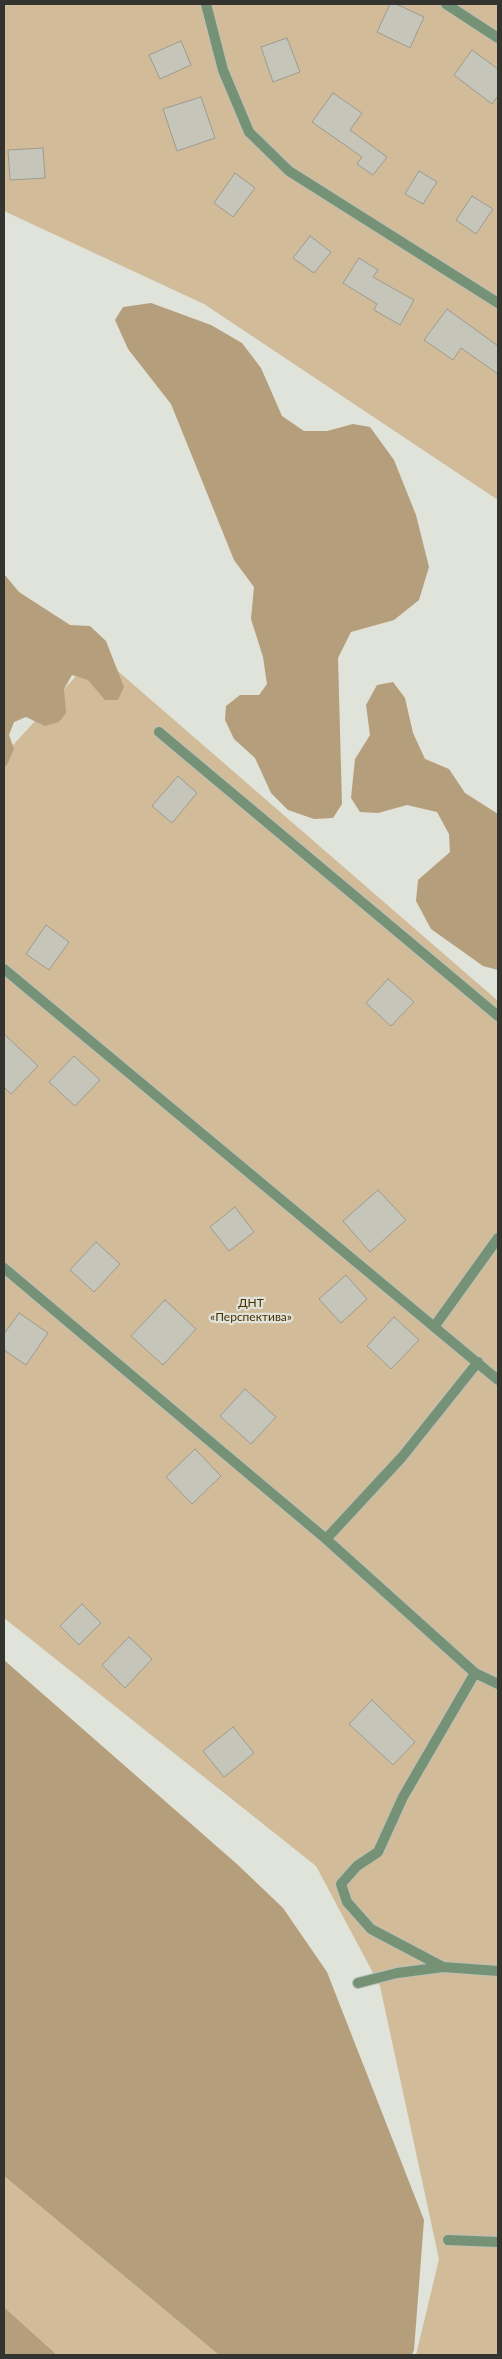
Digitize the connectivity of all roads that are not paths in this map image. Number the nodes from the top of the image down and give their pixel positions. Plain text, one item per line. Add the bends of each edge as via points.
1 (206, 4) edge
2 (446, 4) edge
3 (498, 38) edge
4 (498, 303) edge
5 (159, 732) dead end
6 (4, 969) edge
7 (498, 1016) edge
8 (498, 1238) edge
9 (4, 1268) edge
10 (434, 1327) junction
11 (478, 1362) junction
12 (498, 1380) edge
13 (326, 1538) junction
14 (476, 1673) junction
15 (498, 1684) edge
16 (443, 1967) junction
17 (498, 1971) edge
18 (358, 1983) dead end
19 (448, 2240) dead end
20 (498, 2242) edge

1 - 4 street via 223,70 249,132 289,171
2 - 3 street
5 - 7 street
6 - 10 street
8 - 10 street
9 - 13 street
10 - 11 street
11 - 12 street
11 - 13 street via 402,1457
13 - 14 street
14 - 15 street
14 - 16 street via 403,1797 378,1852 357,1866 341,1884 347,1902 370,1929
16 - 17 street
16 - 18 street via 397,1973
19 - 20 street

